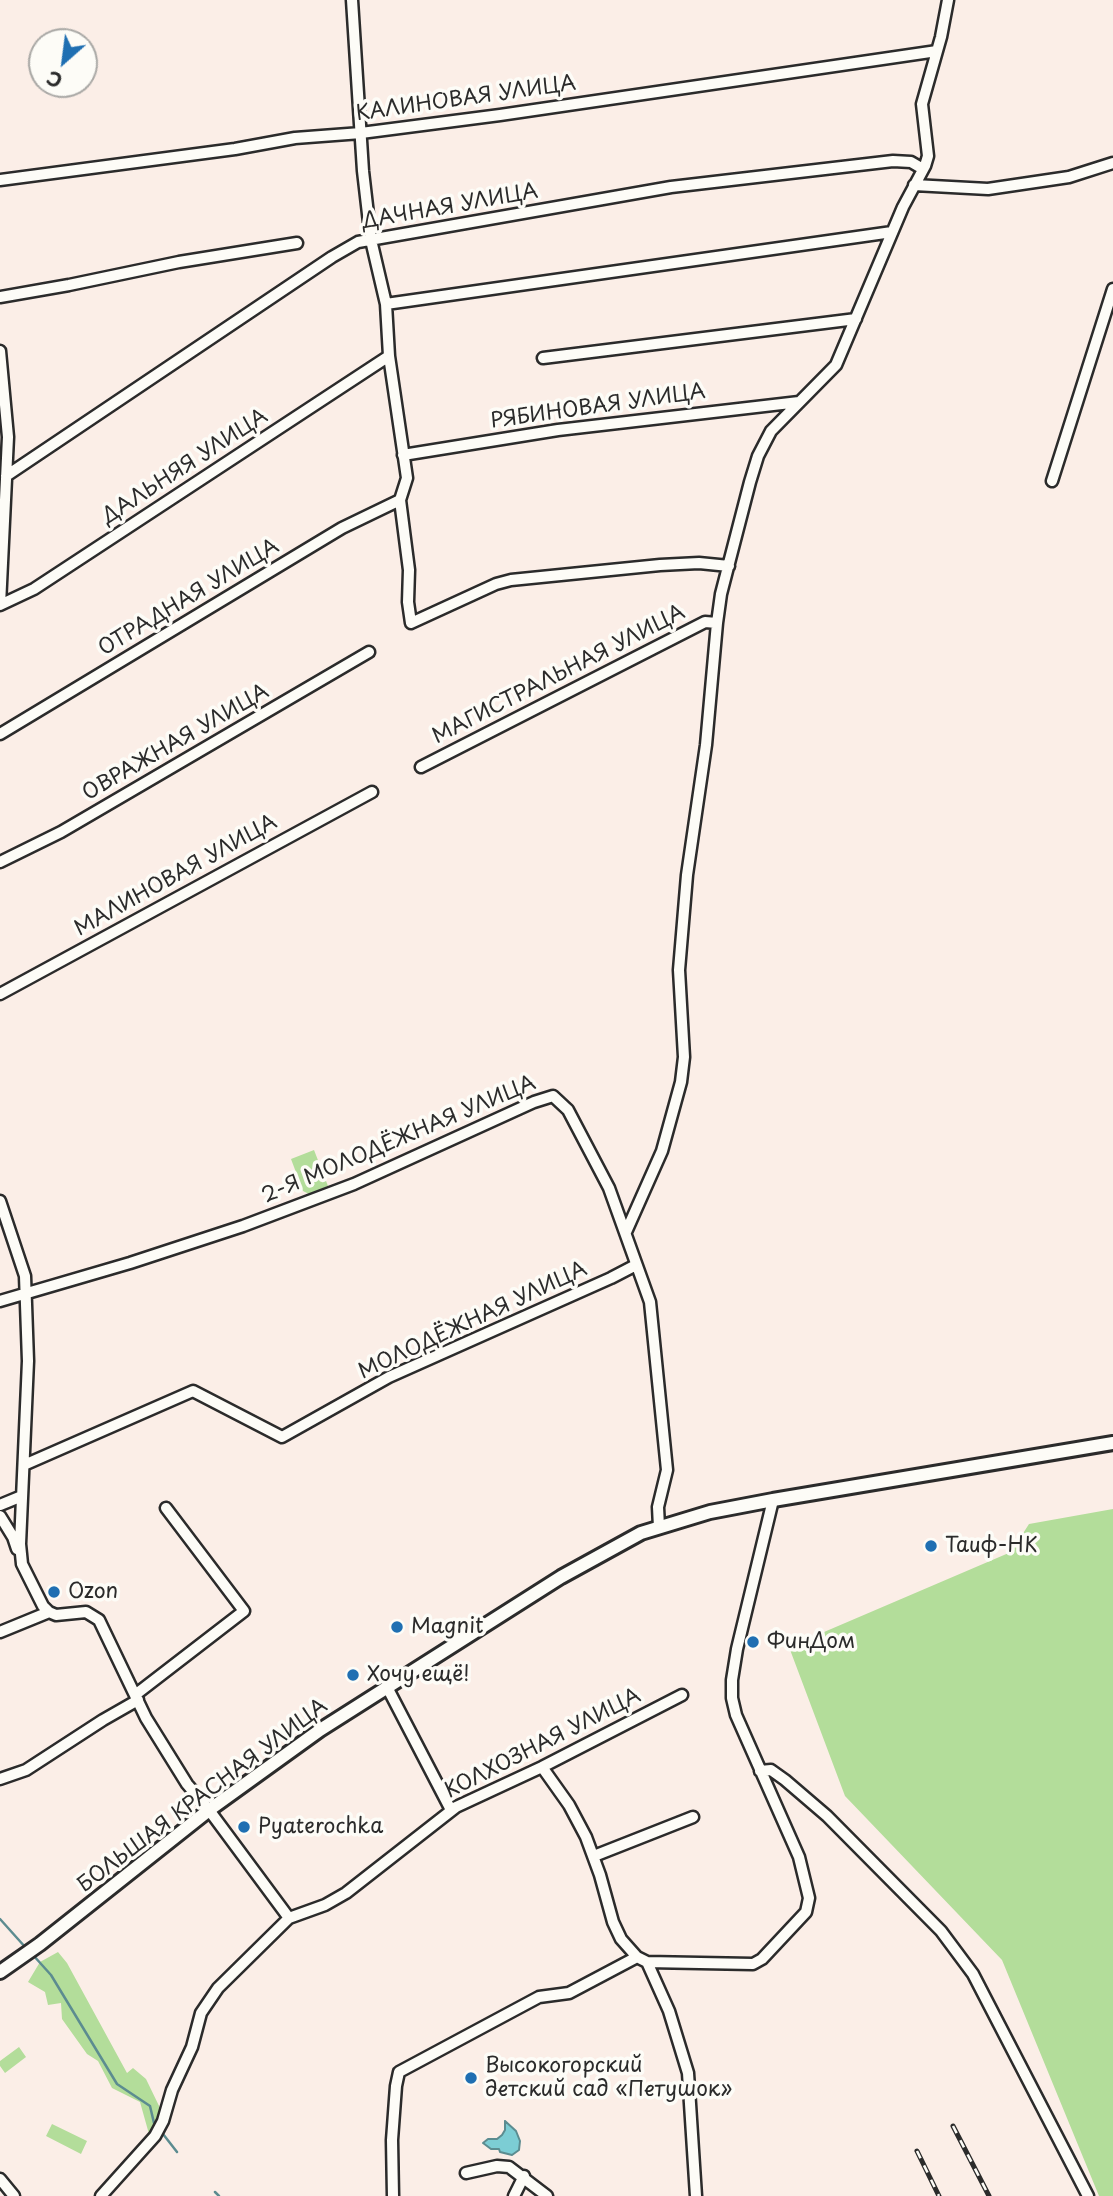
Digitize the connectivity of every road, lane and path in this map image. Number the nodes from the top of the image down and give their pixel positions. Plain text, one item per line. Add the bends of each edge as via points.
1 (352, 0) edge
2 (948, 0) edge
3 (937, 51) junction
4 (360, 133) junction
5 (1113, 163) edge
6 (923, 169) junction
7 (0, 180) edge
8 (914, 186) junction
9 (892, 232) junction
10 (371, 240) junction
11 (297, 243) dead end
12 (1113, 289) edge
13 (0, 297) edge
14 (386, 304) junction
15 (856, 319) junction
16 (0, 351) edge
17 (389, 356) junction
18 (542, 358) dead end
19 (1, 366) edge
20 (799, 401) junction
21 (403, 455) junction
22 (6, 476) junction
23 (1052, 481) dead end
24 (400, 500) junction
25 (1, 547) edge
26 (729, 566) junction
27 (0, 605) edge
28 (717, 623) junction
29 (369, 652) dead end
30 (0, 734) edge
31 (421, 767) dead end
32 (372, 792) dead end
33 (0, 862) edge
34 (0, 995) edge
35 (0, 1201) edge
36 (626, 1232) junction
37 (636, 1265) junction
38 (26, 1295) junction
39 (0, 1301) edge
40 (1113, 1443) edge
41 (24, 1465) junction
42 (22, 1496) junction
43 (773, 1500) junction
44 (0, 1505) edge
45 (166, 1508) dead end
46 (0, 1516) edge
47 (659, 1527) junction
48 (22, 1564) junction
49 (49, 1612) junction
50 (0, 1632) edge
51 (387, 1687) junction
52 (682, 1695) dead end
53 (136, 1697) junction
54 (542, 1767) junction
55 (760, 1771) junction
56 (0, 1779) edge
57 (209, 1810) junction
58 (451, 1810) junction
59 (693, 1817) dead end
60 (594, 1856) junction
61 (289, 1918) junction
62 (637, 1957) junction
63 (647, 1962) junction
64 (0, 1972) edge
65 (466, 2173) dead end
66 (524, 2176) junction
67 (0, 2179) edge
68 (14, 2196) edge
69 (101, 2196) edge
70 (393, 2196) edge
71 (514, 2196) edge
72 (547, 2196) edge
73 (696, 2196) edge
74 (1088, 2196) edge

1 - 4 street
2 - 3 street
3 - 4 street, КАЛИНОВАЯ УЛИЦА
3 - 6 street via 922,104 928,156
4 - 7 street, КАЛИНОВАЯ УЛИЦА
4 - 10 street
5 - 8 street via 1069,177 988,189
6 - 8 street
6 - 10 street, ДАЧНАЯ УЛИЦА via 911,162 893,161 671,187
8 - 9 street
9 - 14 street
9 - 15 street
10 - 14 street
10 - 22 street, ДАЧНАЯ УЛИЦА via 332,257
11 - 13 street
12 - 23 street
14 - 17 street
15 - 18 street
15 - 20 street via 836,365
16 - 19 street
17 - 21 street
17 - 27 street, ДАЛЬНЯЯ УЛИЦА via 34,589
19 - 22 street via 7,415
20 - 21 street, РЯБИНОВАЯ УЛИЦА via 558,430
20 - 26 street via 771,431 758,456
21 - 24 street via 407,478
22 - 25 street
24 - 26 street via 411,623 511,580 660,565
24 - 30 street, ОТРАДНАЯ УЛИЦА via 342,528
25 - 27 street
26 - 28 street
28 - 31 street, МАГИСТРАЛЬНАЯ УЛИЦА via 705,622
28 - 36 street via 680,940 681,1082 662,1151
29 - 33 street, ОВРАЖНАЯ УЛИЦА via 61,832
32 - 34 street, МАЛИНОВАЯ УЛИЦА
35 - 38 street via 20,1256
36 - 37 street, 2-Я МОЛОДЁЖНАЯ УЛИЦА
36 - 38 street, 2-Я МОЛОДЁЖНАЯ УЛИЦА via 590,1148 568,1110 553,1096 354,1184 243,1226
37 - 41 street, МОЛОДЁЖНАЯ УЛИЦА via 389,1377 282,1437 193,1391
37 - 47 street, 2-Я МОЛОДЁЖНАЯ УЛИЦА via 650,1302 667,1469 658,1507
38 - 39 street, 2-Я МОЛОДЁЖНАЯ УЛИЦА
38 - 41 street
40 - 43 main road, БОЛЬШАЯ КРАСНАЯ УЛИЦА
41 - 42 street
42 - 44 street
42 - 48 street
43 - 47 main road, БОЛЬШАЯ КРАСНАЯ УЛИЦА
43 - 55 street via 732,1680 736,1715
45 - 53 street via 244,1611
46 - 48 street
47 - 51 main road, БОЛЬШАЯ КРАСНАЯ УЛИЦА via 617,1544
48 - 49 street
49 - 50 street
49 - 53 street via 86,1612 99,1620
51 - 57 main road, БОЛЬШАЯ КРАСНАЯ УЛИЦА
51 - 58 street
52 - 54 street, КОЛХОЗНАЯ УЛИЦА
53 - 56 street via 26,1770
53 - 57 street via 187,1784
54 - 58 street, КОЛХОЗНАЯ УЛИЦА
54 - 60 street via 569,1805
55 - 63 street via 799,1857 809,1898 806,1912 753,1964
55 - 74 street via 771,1770 827,1816 941,1931 973,1974
57 - 61 street
57 - 64 main road, БОЛЬШАЯ КРАСНАЯ УЛИЦА
58 - 61 street, КОЛХОЗНАЯ УЛИЦА via 346,1893
59 - 60 street
60 - 62 street via 612,1922
61 - 69 street, КОЛХОЗНАЯ УЛИЦА via 218,1988 196,2024 192,2047 155,2136
62 - 63 street
62 - 70 street via 569,1993 539,1997 399,2071 392,2140
63 - 73 street via 669,2011 688,2073
65 - 66 street via 509,2166
66 - 71 street
66 - 72 street
67 - 68 street

